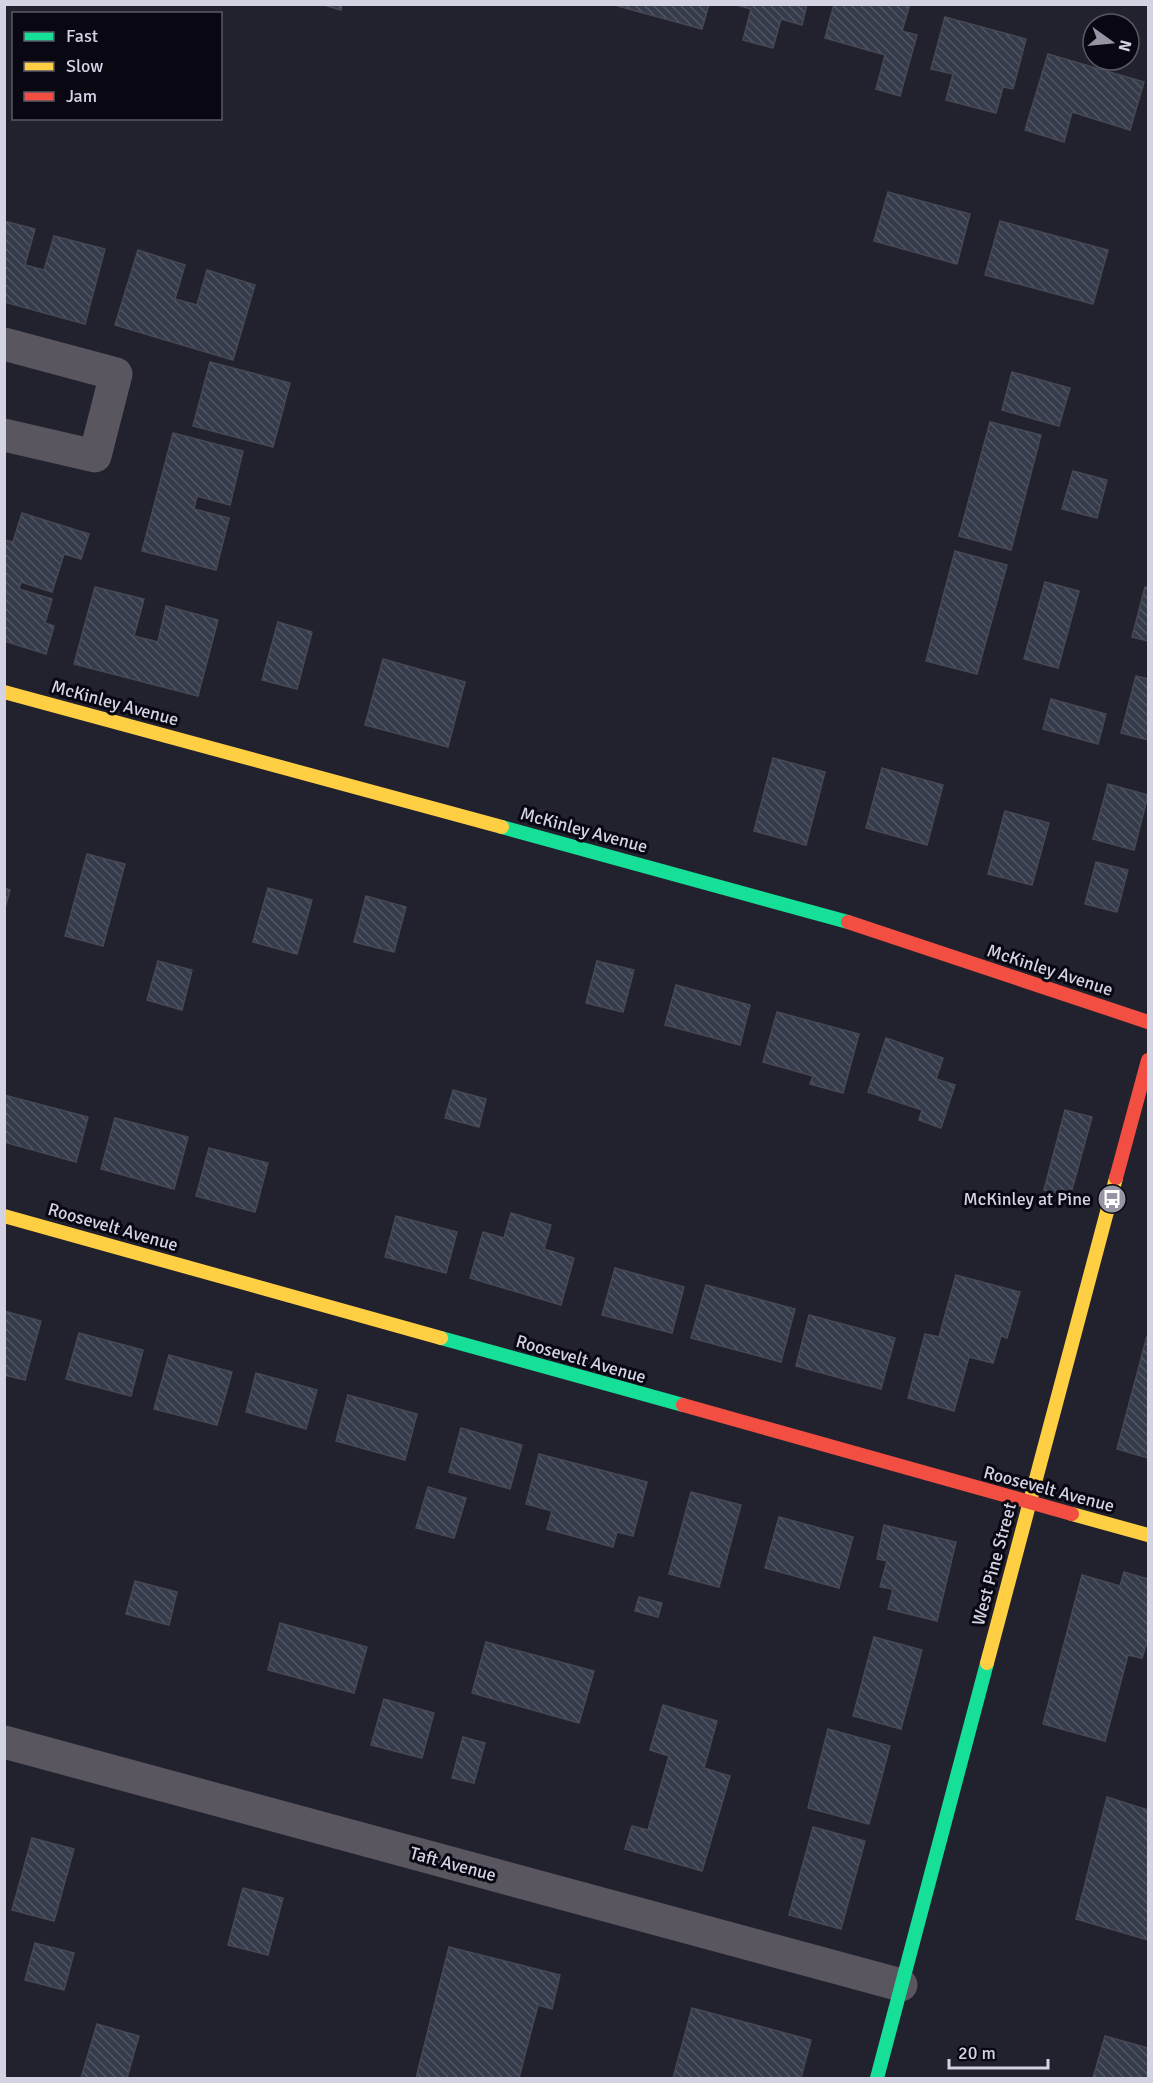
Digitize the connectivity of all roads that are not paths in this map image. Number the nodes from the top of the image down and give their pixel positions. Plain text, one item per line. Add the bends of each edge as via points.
1 (4, 344) edge
2 (4, 435) edge
3 (4, 692) edge
4 (1149, 1022) edge
5 (1149, 1060) edge
6 (4, 1216) edge
7 (1029, 1503) junction
8 (1149, 1535) edge
9 (4, 1742) edge
10 (901, 1985) junction
11 (877, 2079) edge

1 - 2 street via 116,374 95,456
3 - 4 street, McKinley Avenue via 833,916
5 - 7 street, West Pine Street
6 - 7 street, Roosevelt Avenue
7 - 8 street, Roosevelt Avenue
7 - 10 street, West Pine Street
9 - 10 street, Taft Avenue
10 - 11 street, West Pine Street

